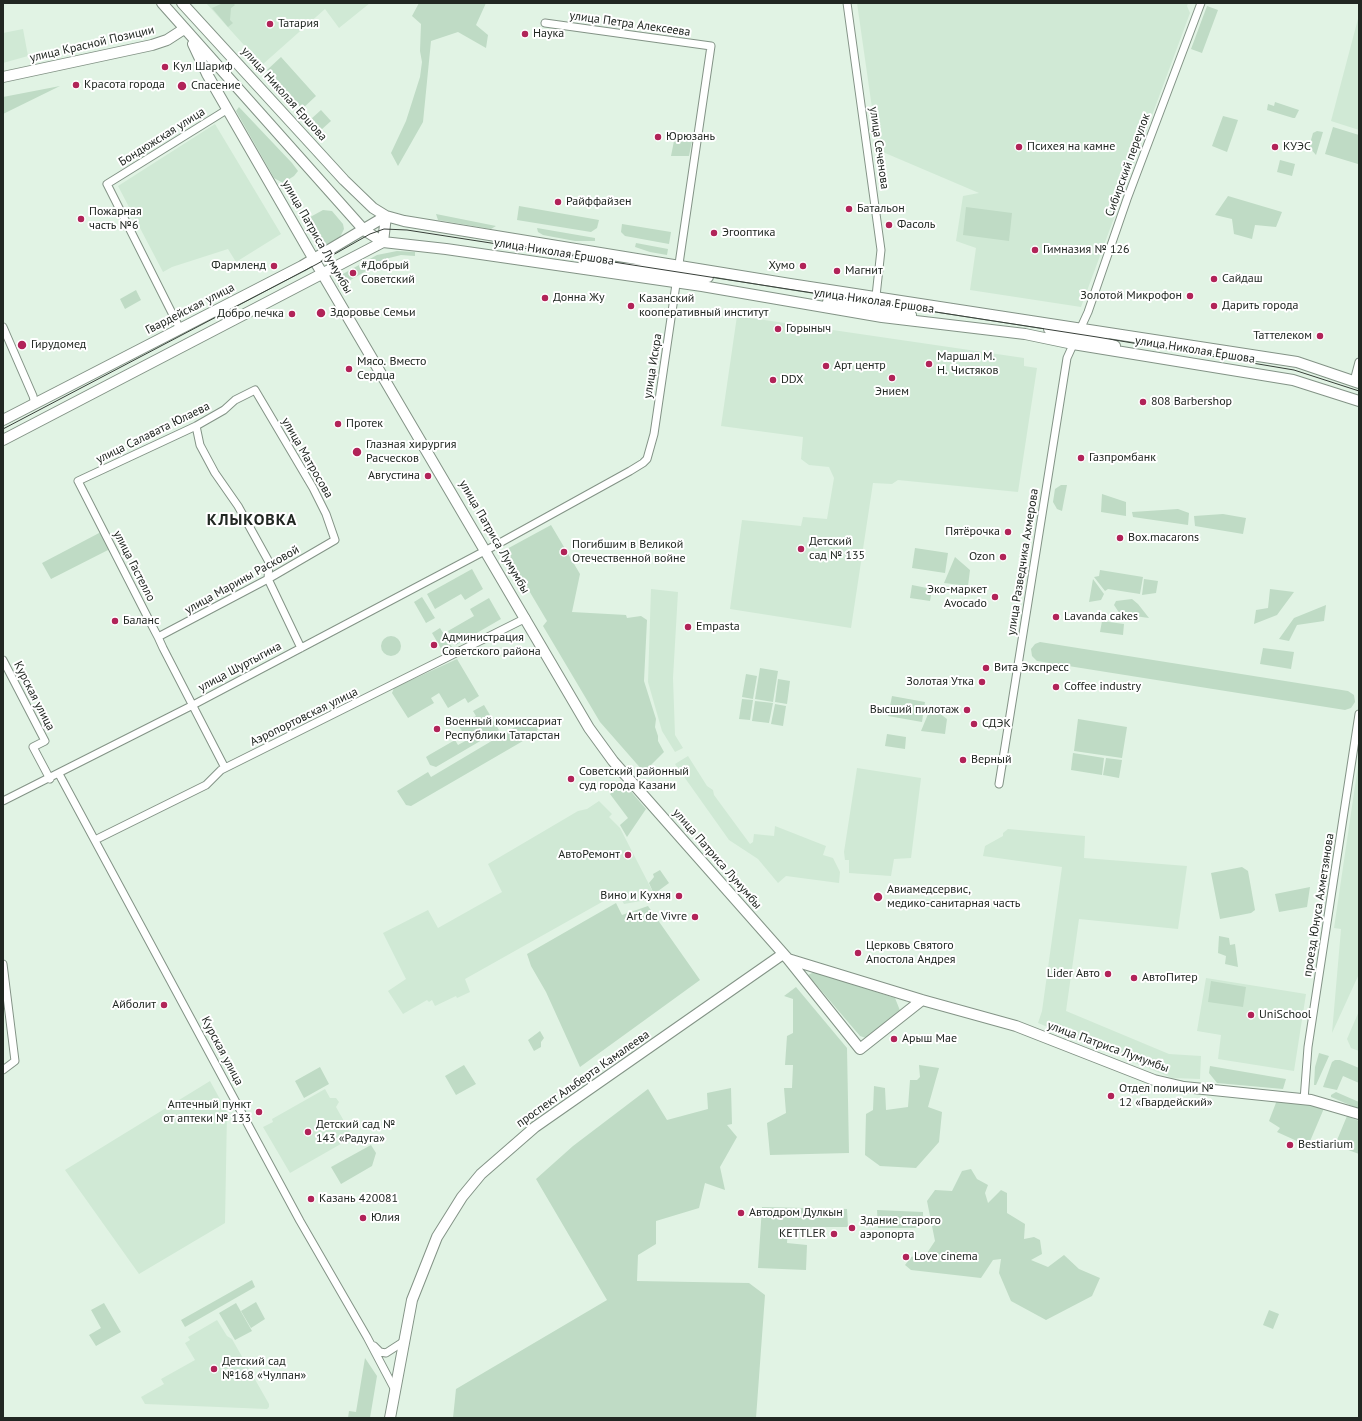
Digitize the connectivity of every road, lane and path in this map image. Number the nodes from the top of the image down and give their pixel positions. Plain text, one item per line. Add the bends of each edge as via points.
1 (162, 3) edge
2 (182, 3) edge
3 (847, 3) edge
4 (1201, 3) edge
5 (545, 23) dead end
6 (186, 31) junction
7 (711, 46) joint
8 (3, 77) edge
9 (228, 110) junction
10 (386, 216) junction
11 (364, 230) junction
12 (382, 242) junction
13 (314, 259) junction
14 (323, 274) junction
15 (678, 274) junction
16 (790, 284) junction
17 (876, 296) junction
18 (981, 312) junction
19 (3, 327) edge
20 (180, 329) junction
21 (1077, 336) junction
22 (1359, 362) edge
23 (1356, 382) edge
24 (255, 390) joint
25 (1359, 401) edge
26 (35, 404) junction
27 (3, 420) edge
28 (196, 426) junction
29 (3, 440) edge
30 (78, 481) joint
31 (335, 540) joint
32 (486, 550) junction
33 (268, 579) junction
34 (526, 618) junction
35 (158, 637) junction
36 (301, 648) junction
37 (3, 660) edge
38 (192, 705) junction
39 (1359, 714) edge
40 (225, 768) junction
41 (59, 774) junction
42 (50, 778) junction
43 (999, 784) dead end
44 (3, 801) edge
45 (95, 840) junction
46 (785, 956) junction
47 (3, 964) edge
48 (899, 994) junction
49 (922, 1000) junction
50 (901, 1017) junction
51 (3, 1070) edge
52 (1304, 1100) junction
53 (1359, 1114) edge
54 (367, 1337) junction
55 (403, 1342) junction
56 (395, 1390) junction
57 (390, 1418) edge

1 - 6 main road, улица Николая Ершова
2 - 10 main road, улица Николая Ершова via 344,180 373,208
3 - 17 street, улица Сеченова via 881,250
4 - 21 street, Сибирский переулок
5 - 7 street, улица Петра Алексеева
6 - 8 main road, улица Красной Позиции via 152,45
6 - 9 main road, улица Патриса Лумумбы
6 - 11 main road, улица Николая Ершова
7 - 15 street, улица Искра
9 - 13 main road, улица Патриса Лумумбы
9 - 20 street, Бондюжская улица via 107,184
10 - 11 main road, Гвардейская улица
10 - 12 main road
10 - 15 main road, улица Николая Ершова via 616,255
11 - 12 main road, улица Николая Ершова
11 - 13 main road, Гвардейская улица
12 - 14 main road
12 - 15 main road, улица Николая Ершова via 537,262
13 - 14 main road, улица Патриса Лумумбы
13 - 20 main road, Гвардейская улица
14 - 29 main road
14 - 32 main road, улица Патриса Лумумбы
15 - 16 main road, улица Николая Ершова
15 - 21 main road, улица Николая Ершова via 759,295 883,308 945,324 1025,334
15 - 32 street, улица Искра via 654,434 647,459
16 - 17 main road, улица Николая Ершова
16 - 18 main road via 883,304
17 - 18 main road, улица Николая Ершова
18 - 21 main road
19 - 26 street
20 - 26 main road, Гвардейская улица
21 - 23 main road, улица Николая Ершова via 1157,340 1297,362
21 - 25 main road, улица Николая Ершова via 1135,353 1292,380
21 - 43 street, улица Разведчика Ахмерова via 1066,358 1063,375
22 - 23 street
24 - 28 street, улица Салавата Юлаева
24 - 31 street, улица Матросова via 313,488
26 - 27 main road, Гвардейская улица
28 - 30 street, улица Салавата Юлаева
28 - 33 street via 200,445 215,473 238,506 269,562
30 - 35 street, улица Гастелло
31 - 33 street, улица Марины Расковой
32 - 34 main road, улица Патриса Лумумбы
32 - 36 street, улица Шуртыгина
33 - 35 street, улица Марины Расковой
33 - 36 street
34 - 40 street, Аэропортовская улица
34 - 46 main road, улица Патриса Лумумбы via 589,728 613,761
35 - 38 street, улица Гастелло
36 - 38 street, улица Шуртыгина
37 - 42 street, Курская улица via 45,741 33,747
38 - 40 street, улица Гастелло
38 - 41 street, улица Шуртыгина
39 - 52 street, проезд Юнуса Ахметзянова via 1308,1047
40 - 45 street, Аэропортовская улица via 206,784
41 - 42 street, улица Шуртыгина
41 - 45 street, Курская улица
42 - 44 street, улица Шуртыгина
45 - 54 street, Курская улица via 300,1221
46 - 48 main road, улица Патриса Лумумбы
46 - 50 main road, улица Патриса Лумумбы via 860,1049
46 - 55 main road, проспект Альберта Камалеева via 535,1127 481,1174 462,1197 437,1237 412,1300
47 - 51 street via 15,1061
48 - 49 main road, улица Патриса Лумумбы
48 - 50 main road via 903,1006
49 - 50 main road, улица Патриса Лумумбы
49 - 52 main road, улица Патриса Лумумбы via 1016,1026 1154,1080 1184,1087
52 - 53 main road, улица Патриса Лумумбы via 1329,1104
54 - 55 street, Курская улица via 376,1349 383,1353
54 - 56 street, Курская улица
55 - 56 main road, проспект Альберта Камалеева
56 - 57 main road, проспект Альберта Камалеева

